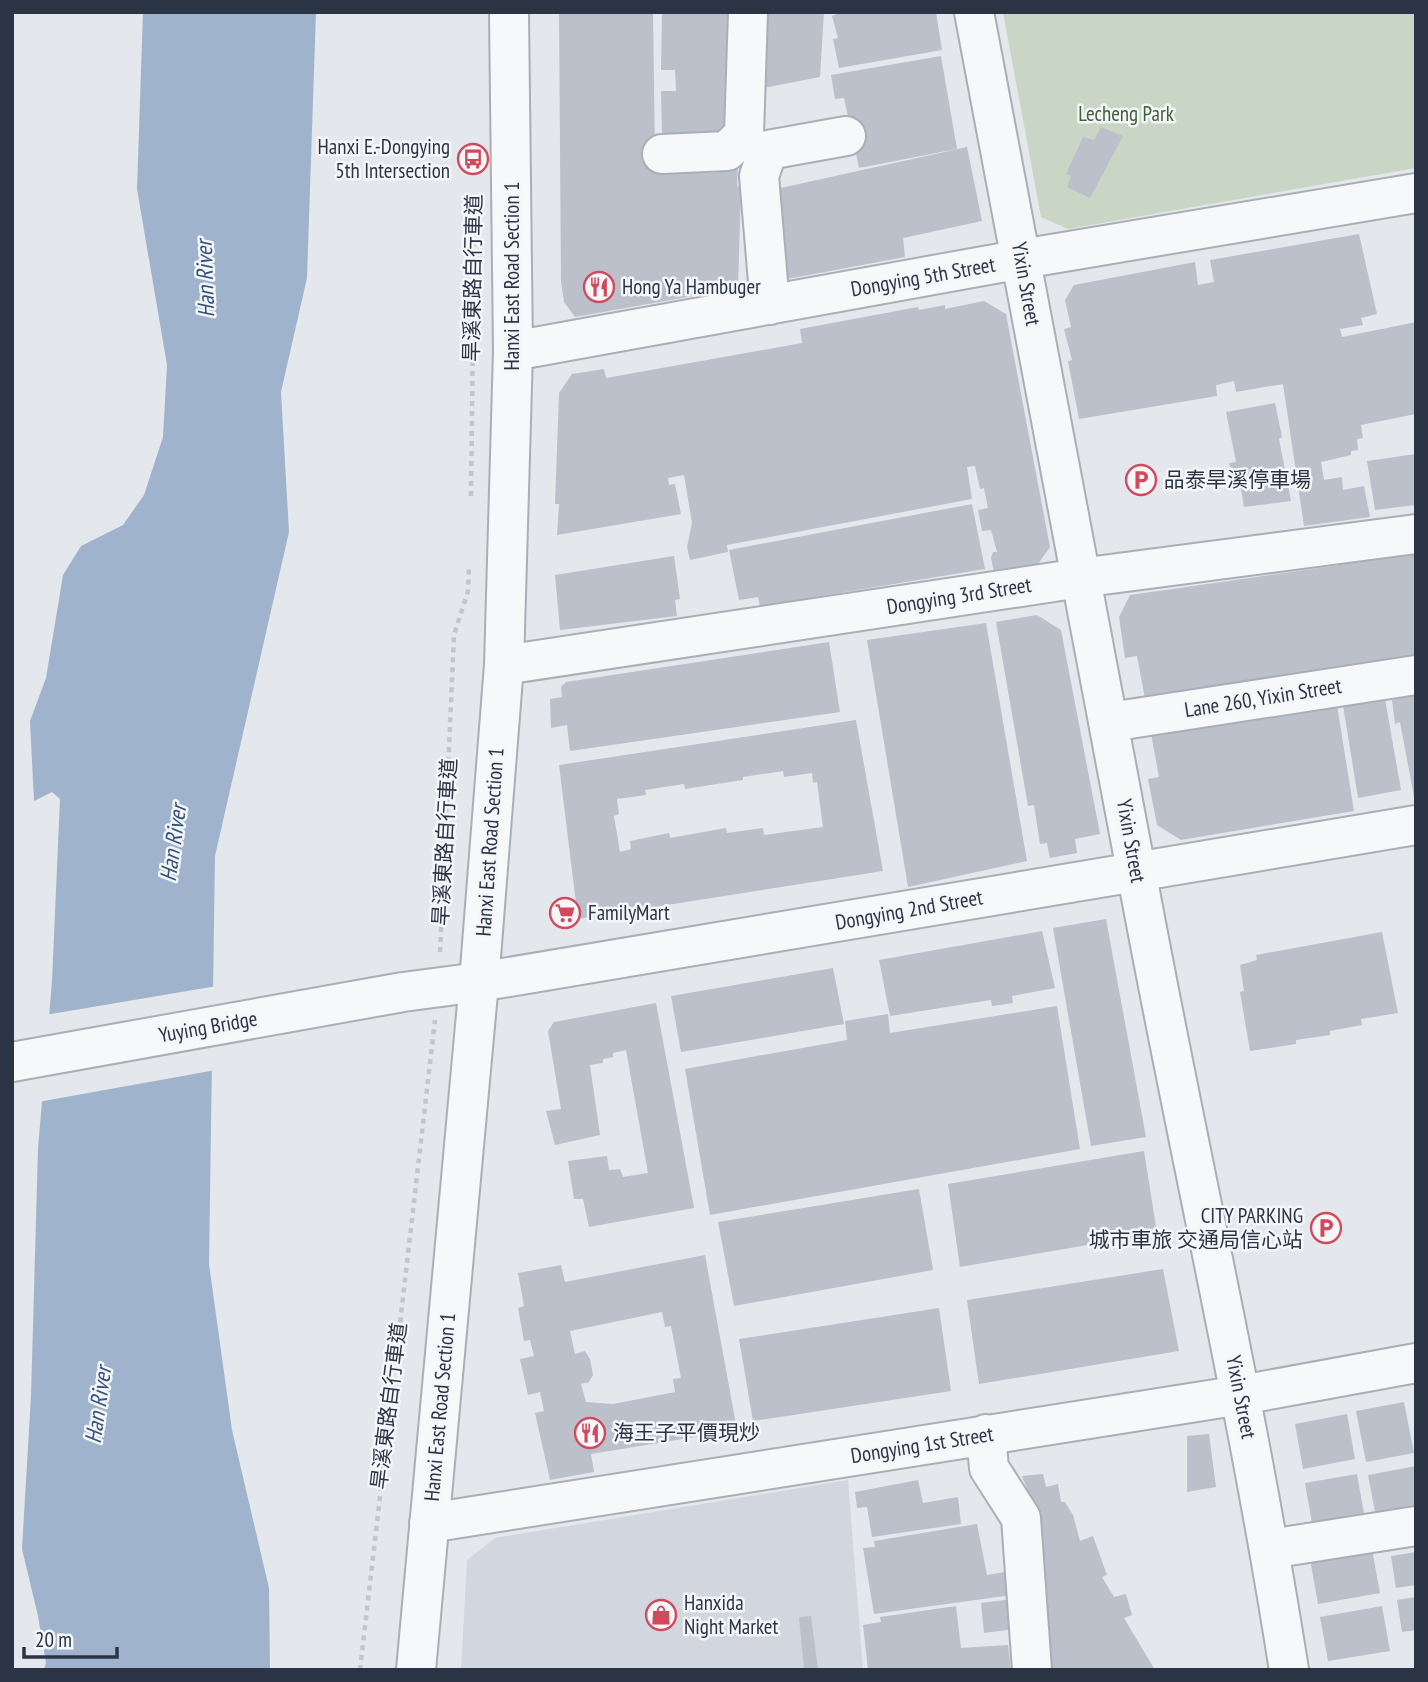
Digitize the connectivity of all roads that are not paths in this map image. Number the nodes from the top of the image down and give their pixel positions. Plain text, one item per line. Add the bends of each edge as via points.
1 (509, 12) edge
2 (748, 12) edge
3 (974, 12) edge
4 (846, 136) dead end
5 (662, 154) dead end
6 (1416, 192) edge
7 (1022, 258) junction
8 (770, 304) junction
9 (513, 351) junction
10 (1416, 534) edge
11 (1080, 578) junction
12 (504, 665) junction
13 (1416, 675) edge
14 (1110, 722) junction
15 (1416, 825) edge
16 (1136, 871) junction
17 (479, 982) junction
18 (421, 990) joint
19 (12, 1062) edge
20 (1416, 1363) edge
21 (1241, 1395) junction
22 (986, 1434) junction
23 (429, 1523) junction
24 (1416, 1526) edge
25 (1270, 1549) junction
26 (416, 1670) edge
27 (1032, 1670) edge
28 (1289, 1670) edge

1 - 9 street, Hanxi East Road Section 1
2 - 5 street via 744,134 727,151
3 - 7 street, Yixin Street
4 - 8 street via 768,150 759,176
6 - 7 street, Dongying 5th Street
7 - 8 street, Dongying 5th Street
7 - 11 street, Yixin Street
8 - 9 street, Dongying 5th Street
9 - 12 street, Hanxi East Road Section 1
10 - 11 street, Dongying 3rd Street
11 - 12 street, Dongying 3rd Street
11 - 14 street, Yixin Street
12 - 17 street, Hanxi East Road Section 1
13 - 14 street, Lane 260, Yixin Street
14 - 16 street, Yixin Street
15 - 16 street, Dongying 2nd Street
16 - 17 street, Dongying 2nd Street
16 - 21 street, Yixin Street
17 - 18 street, Dongying 2nd Street
17 - 23 street, Hanxi East Road Section 1
18 - 19 street, Yuying Bridge
20 - 21 street, Dongying 1st Street
21 - 22 street, Dongying 1st Street
21 - 25 street, Yixin Street
22 - 23 street, Dongying 1st Street
22 - 27 street via 989,1468 1021,1518
23 - 26 street, Hanxi East Road Section 1
24 - 25 street
25 - 28 street, Yixin Street

